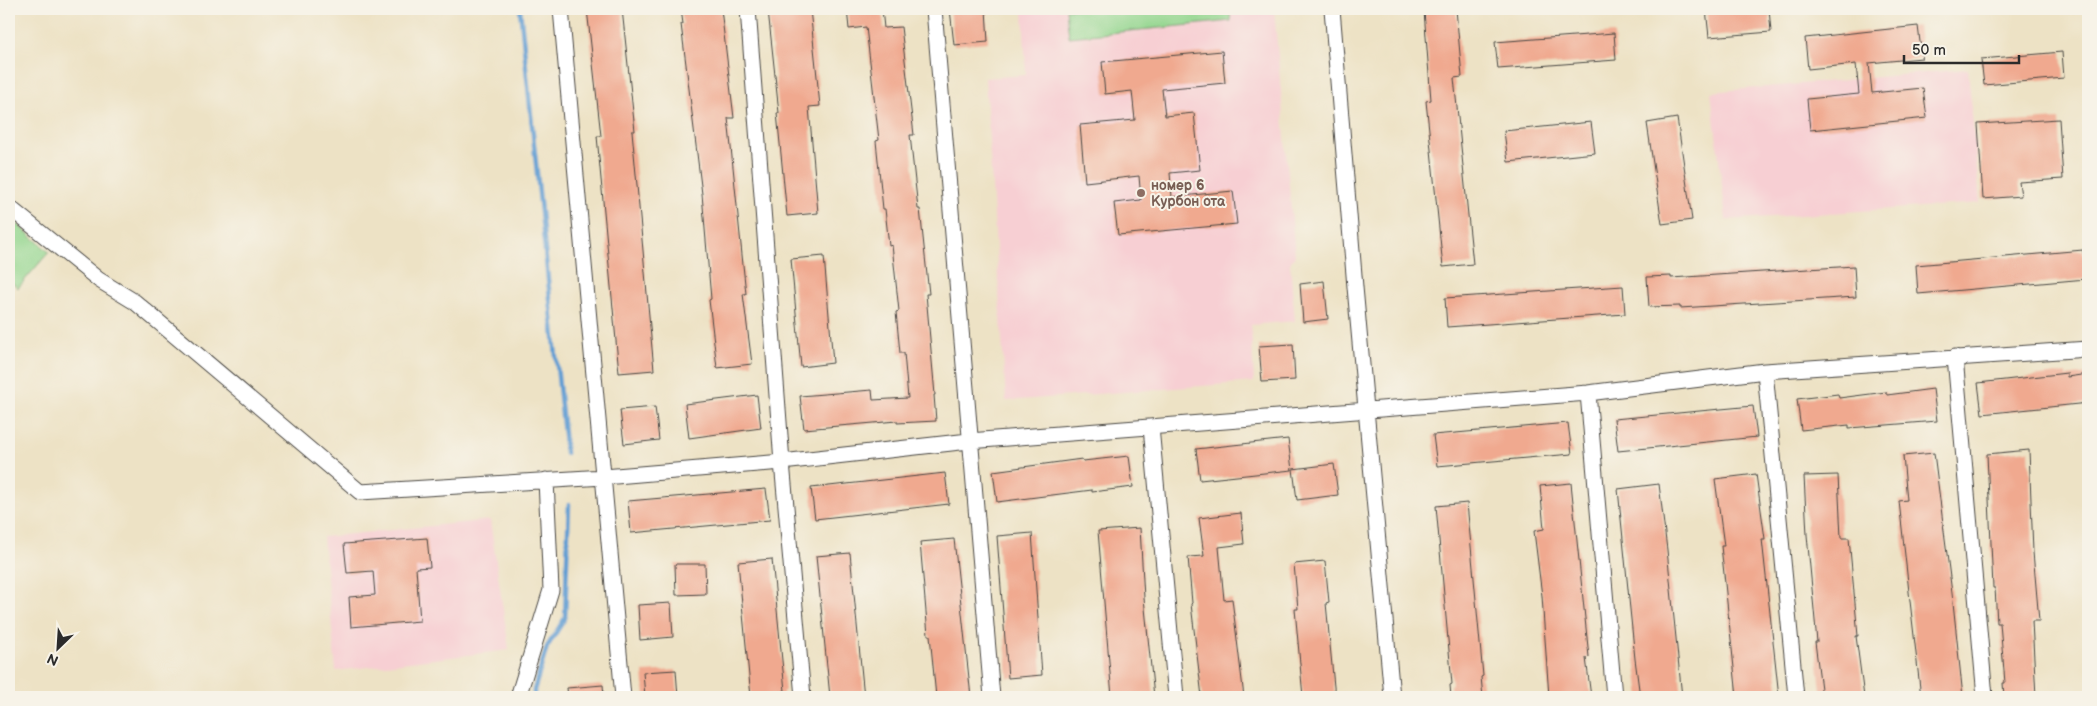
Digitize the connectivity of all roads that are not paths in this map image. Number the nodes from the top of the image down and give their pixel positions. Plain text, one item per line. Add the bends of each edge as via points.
1 (562, 9) edge
2 (748, 9) edge
3 (934, 9) edge
4 (1332, 9) edge
5 (9, 207) edge
6 (2088, 349) edge
7 (1955, 357) junction
8 (1765, 371) junction
9 (1588, 393) junction
10 (1367, 412) junction
11 (1151, 427) junction
12 (969, 441) junction
13 (782, 462) junction
14 (604, 477) junction
15 (546, 480) junction
16 (518, 697) edge
17 (622, 697) edge
18 (803, 697) edge
19 (992, 697) edge
20 (1176, 697) edge
21 (1392, 697) edge
22 (1614, 697) edge
23 (1796, 697) edge
24 (1985, 697) edge

1 - 14 street
2 - 13 street
3 - 12 street
4 - 10 street
5 - 15 street via 99,280 135,302 360,492
6 - 7 street
7 - 8 street
7 - 24 street
8 - 9 street
8 - 23 street
9 - 10 street
9 - 22 street
10 - 11 street
10 - 21 street
11 - 12 street
11 - 20 street
12 - 13 street
12 - 19 street
13 - 14 street
13 - 18 street
14 - 15 street
14 - 17 street
15 - 16 street via 550,590

